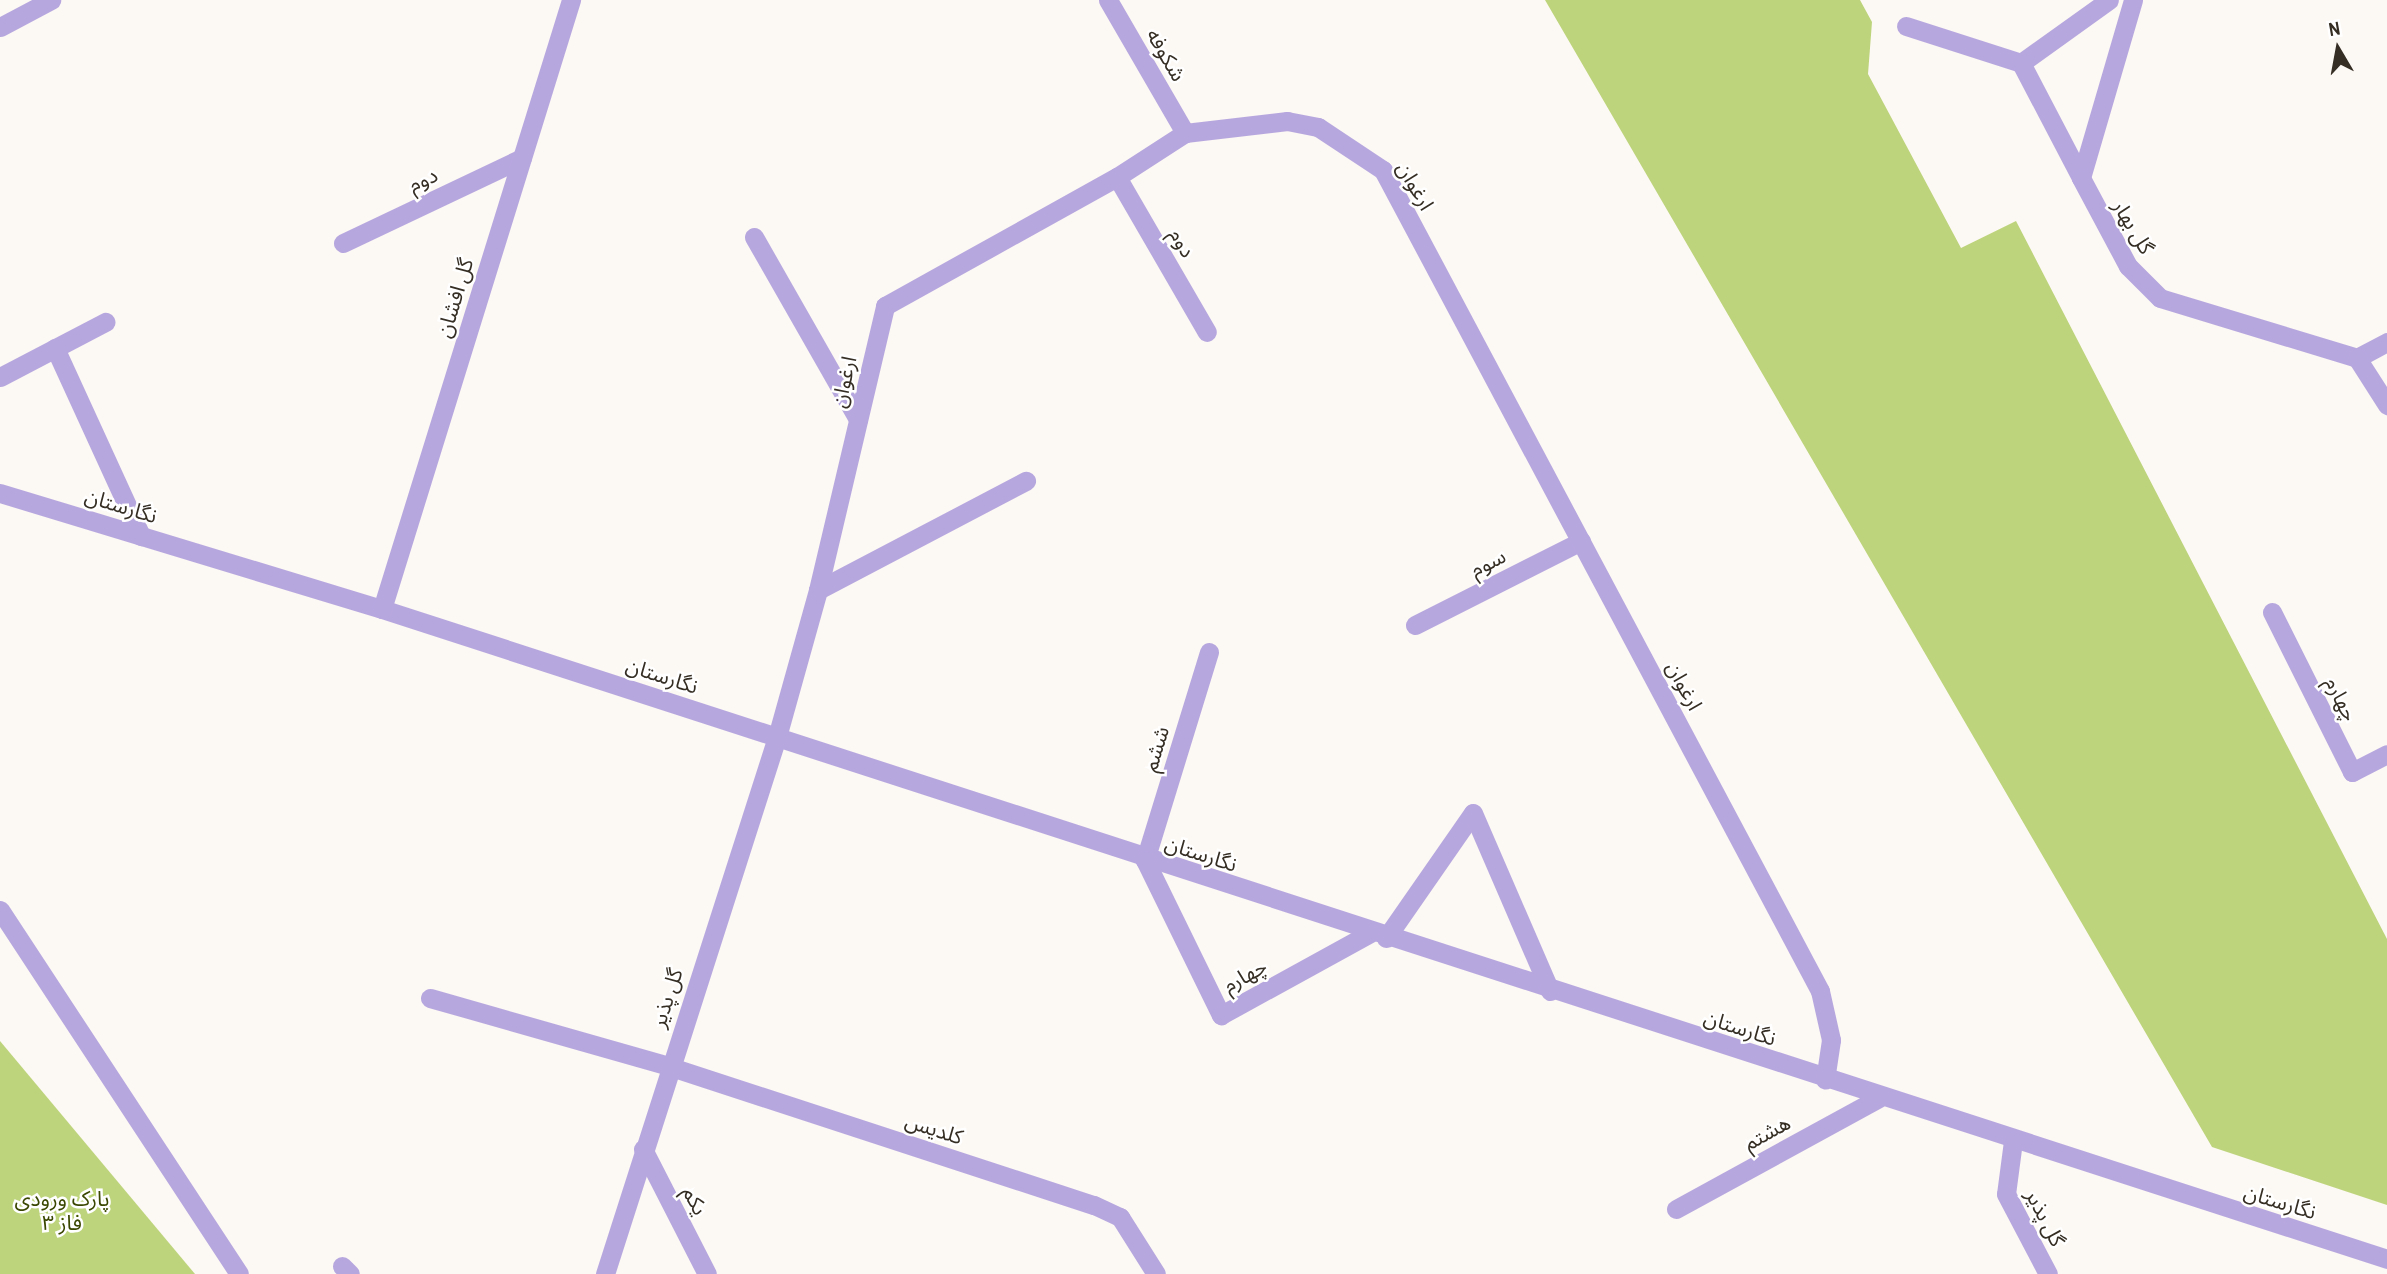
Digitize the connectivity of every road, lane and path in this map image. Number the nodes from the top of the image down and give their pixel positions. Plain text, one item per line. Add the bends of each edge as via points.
1 (51, 0) edge
2 (571, 0) edge
3 (1108, 0) edge
4 (2109, 0) edge
5 (2133, 0) edge
6 (1906, 26) dead end
7 (0, 27) edge
8 (2021, 62) junction
9 (1185, 133) junction
10 (522, 158) junction
11 (1117, 177) junction
12 (2081, 178) junction
13 (754, 237) dead end
14 (343, 243) dead end
15 (105, 322) dead end
16 (1207, 332) dead end
17 (2387, 342) edge
18 (55, 348) junction
19 (2357, 358) junction
20 (0, 377) edge
21 (2387, 405) edge
22 (858, 419) junction
23 (1026, 481) dead end
24 (0, 493) edge
25 (141, 536) junction
26 (1581, 541) junction
27 (818, 590) junction
28 (382, 609) junction
29 (2272, 612) dead end
30 (1415, 625) dead end
31 (1209, 652) dead end
32 (777, 737) junction
33 (2387, 754) edge
34 (1145, 860) junction
35 (0, 909) edge
36 (1378, 935) junction
37 (1550, 991) junction
38 (430, 998) dead end
39 (668, 1066) junction
40 (1825, 1080) junction
41 (1879, 1097) junction
42 (2012, 1141) junction
43 (643, 1149) junction
44 (1676, 1209) dead end
45 (2387, 1259) edge
46 (239, 1274) edge
47 (605, 1274) edge
48 (707, 1274) edge
49 (1156, 1274) edge
50 (2048, 1274) edge

1 - 7 street
2 - 10 street, گل افشان
3 - 9 street, شکوفه
4 - 8 street
5 - 12 street
6 - 8 street
8 - 12 street, گل بهار
9 - 11 street, ارغوان
9 - 26 street, ارغوان via 1287,121 1318,127 1383,170
10 - 14 street, دوم
10 - 28 street, گل افشان
11 - 16 street, دوم
11 - 22 street, ارغوان via 885,306
12 - 19 street, گل بهار via 2128,266 2160,298
13 - 22 street
15 - 18 street
17 - 19 street
18 - 20 street
18 - 25 street
19 - 21 street
22 - 27 street, ارغوان
23 - 27 street
24 - 25 street, نگارستان
25 - 28 street, نگارستان
26 - 30 street, سوم
26 - 40 street, ارغوان via 1820,991 1831,1040
27 - 32 street, ارغوان
28 - 32 street, نگارستان
29 - 33 street, چهارم via 2352,772
31 - 34 street, ششم
32 - 34 street, نگارستان
32 - 39 street, گل پذیر
34 - 36 street, نگارستان
34 - 36 street, چهارم via 1221,1015
35 - 46 street
36 - 37 street, نگارستان
36 - 37 street via 1473,813
37 - 40 street, نگارستان
38 - 39 street, کلدیس
39 - 43 street, گل پذیر
39 - 49 street, کلدیس via 1094,1205 1120,1217
40 - 41 street, نگارستان
41 - 42 street, نگارستان
41 - 44 street, هشتم
42 - 45 street, نگارستان
42 - 50 street, گل پذیر via 2006,1194
43 - 47 street, گل پذیر
43 - 48 street, یکم

